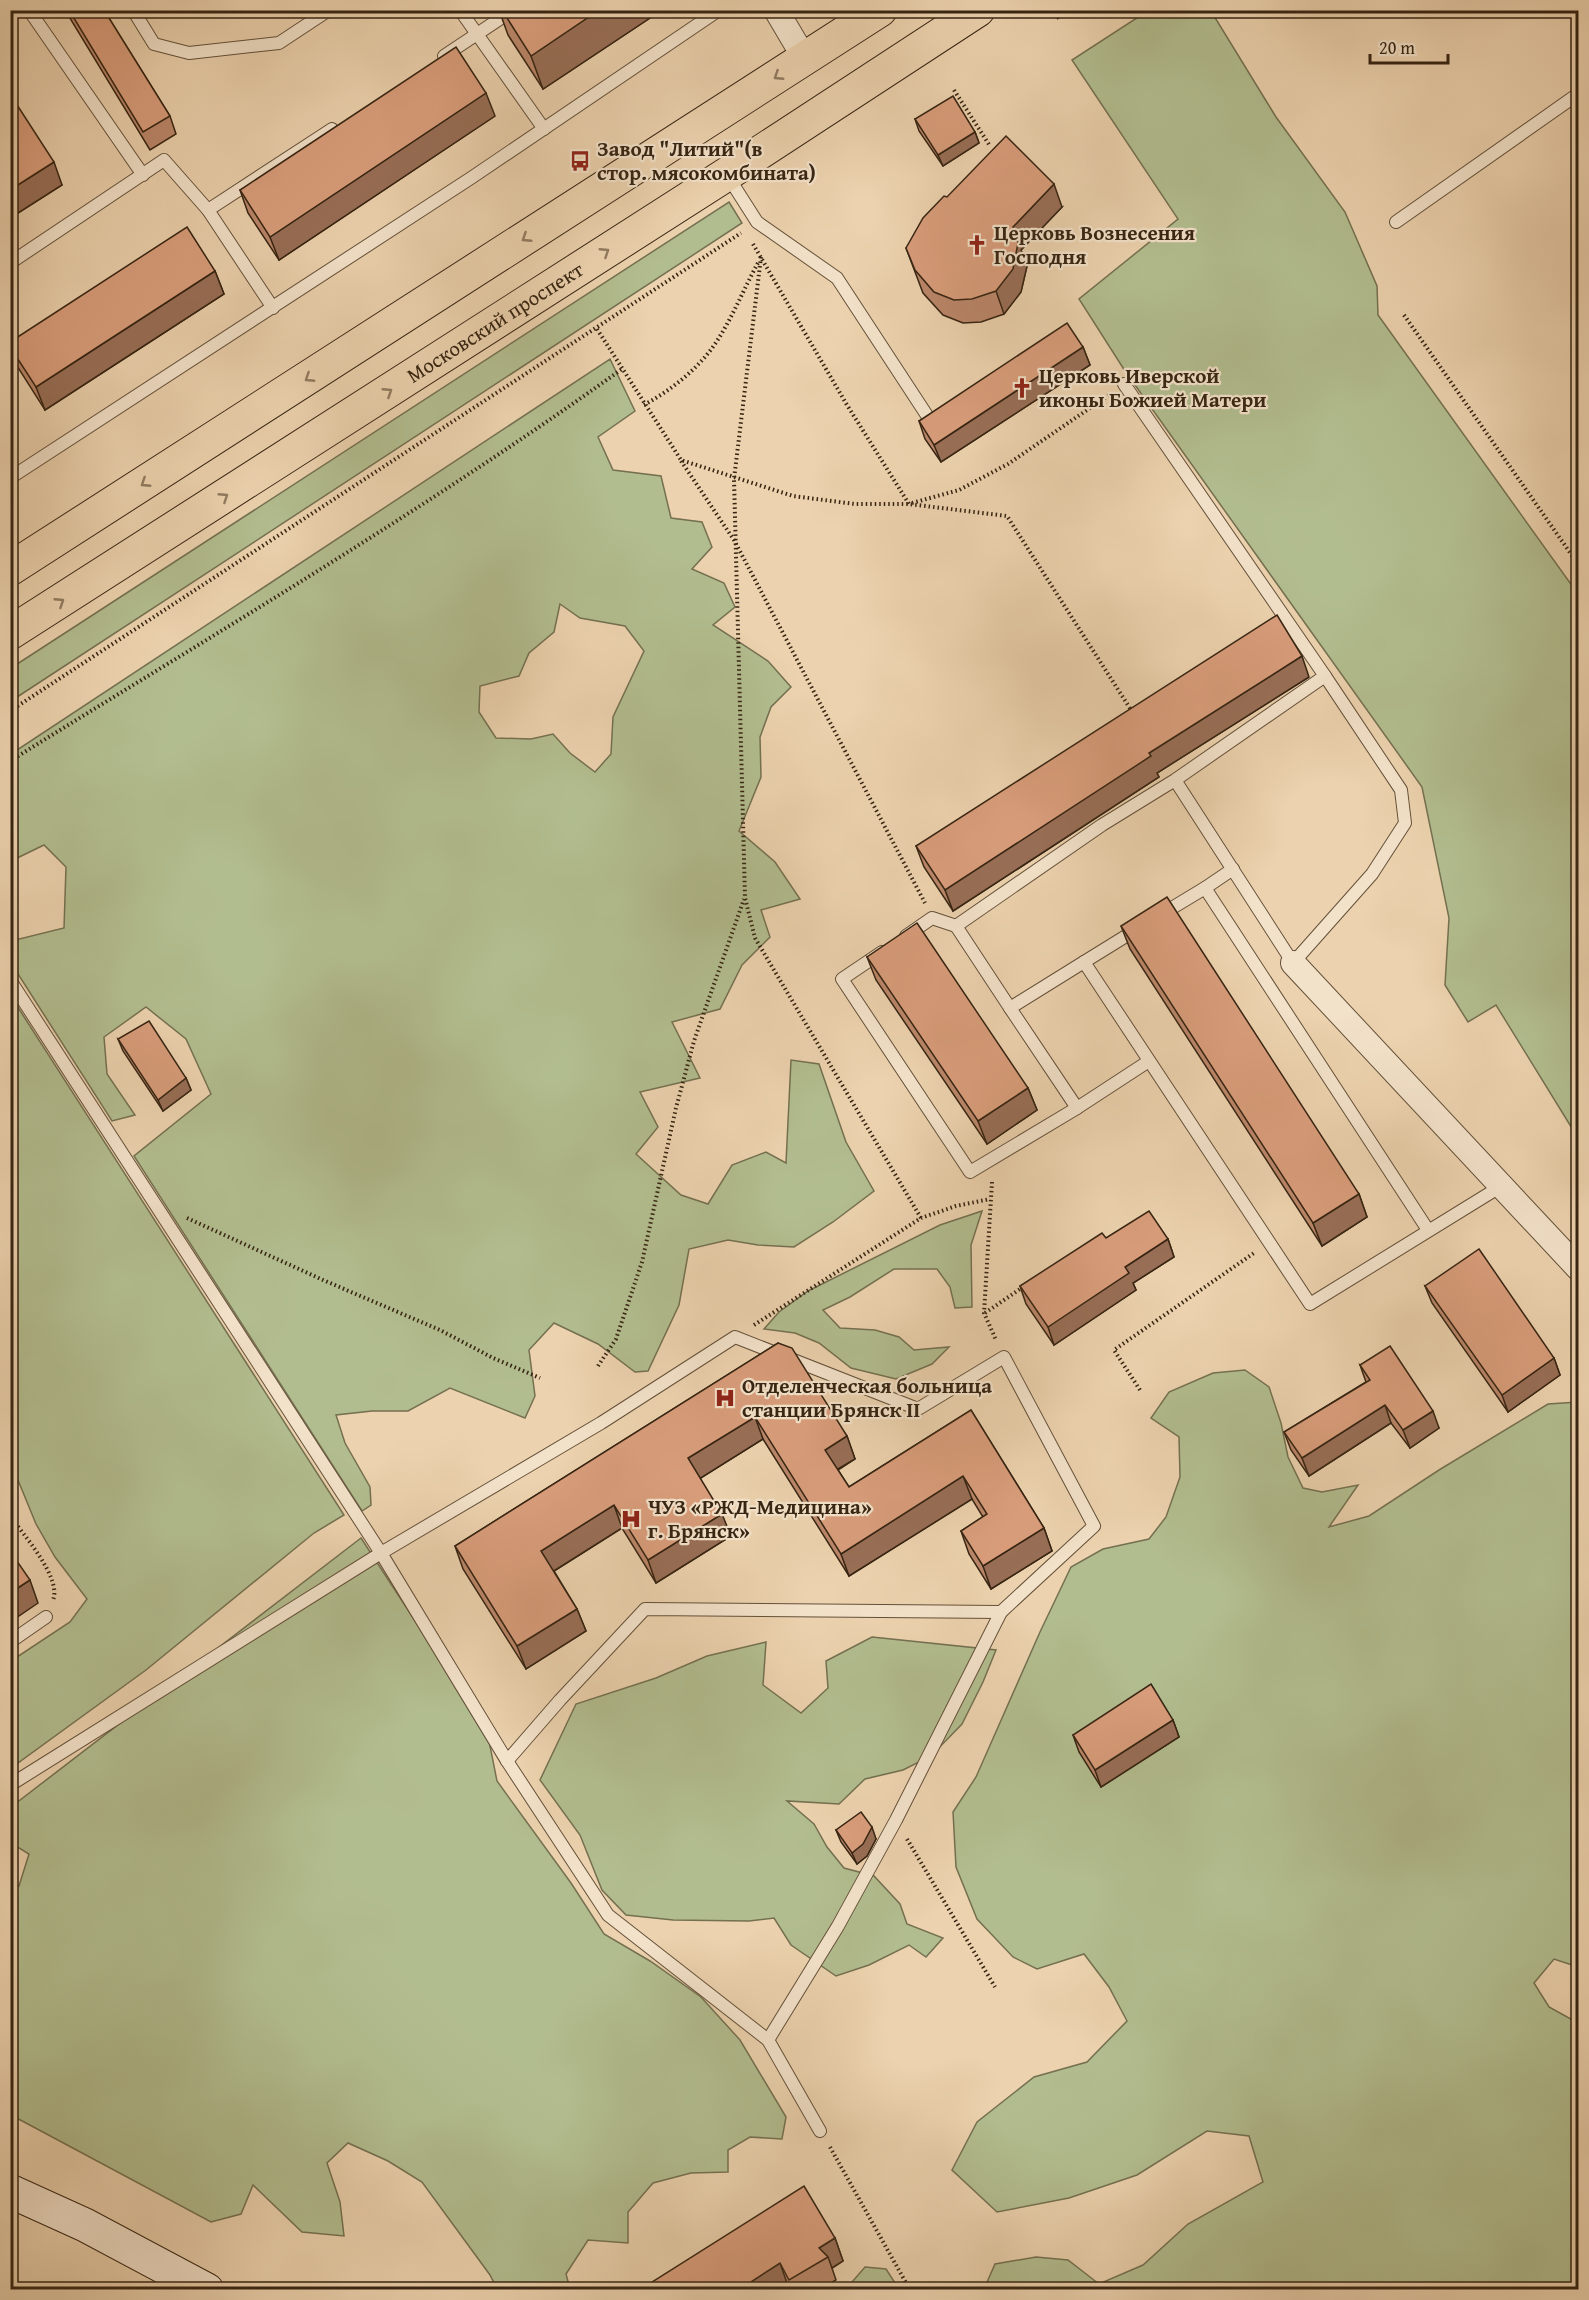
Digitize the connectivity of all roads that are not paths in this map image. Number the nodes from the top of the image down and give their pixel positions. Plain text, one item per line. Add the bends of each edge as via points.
1 (29, 10) edge
2 (133, 10) edge
3 (328, 10) edge
4 (460, 10) edge
5 (513, 10) edge
6 (719, 10) edge
7 (776, 10) edge
8 (880, 10) edge
9 (978, 10) edge
10 (937, 21) edge
11 (477, 34) junction
12 (805, 59) junction
13 (437, 60) edge
14 (1578, 94) edge
15 (836, 102) junction
16 (347, 119) edge
17 (544, 129) junction
18 (727, 174) junction
19 (143, 175) junction
20 (208, 210) junction
21 (1396, 222) dead end
22 (10, 263) edge
23 (273, 308) junction
24 (1124, 384) road end
25 (928, 417) edge
26 (10, 478) edge
27 (10, 569) edge
28 (10, 633) edge
29 (1324, 676) junction
30 (1175, 780) junction
31 (1233, 869) junction
32 (1205, 888) junction
33 (956, 926) junction
34 (1084, 962) junction
35 (1293, 963) junction
36 (10, 980) edge
37 (1010, 1008) junction
38 (1149, 1061) junction
39 (1077, 1108) junction
40 (1503, 1185) junction
41 (1428, 1230) junction
42 (1578, 1268) edge
43 (381, 1552) junction
44 (1001, 1612) junction
45 (46, 1617) road end
46 (10, 1642) edge
47 (507, 1761) junction
48 (10, 1785) edge
49 (768, 2040) junction
50 (820, 2130) road end
51 (10, 2191) edge
52 (207, 2289) edge

1 - 19 lane
2 - 3 lane via 154,44 189,53 279,43
4 - 11 lane
5 - 11 lane
6 - 17 lane
7 - 12 street
8 - 12 main road
9 - 10 main road, Московский проспект
10 - 15 main road, Московский проспект
11 - 13 lane
11 - 17 lane
12 - 15 main road
12 -> 27 main road
14 - 21 lane
15 - 18 main road, Московский проспект
16 - 20 lane
17 - 23 lane
18 - 25 lane via 756,222 837,278
28 -> 18 main road, Московский проспект
19 - 20 lane via 164,160
19 - 22 lane
20 - 23 lane
23 - 26 lane
24 - 29 lane
29 - 30 lane
29 - 35 lane via 1401,790 1405,823 1372,874
30 - 31 lane
30 - 33 lane via 1102,825
31 - 32 lane
31 - 35 lane
32 - 34 lane
32 - 41 lane
33 - 37 lane
33 - 39 lane via 932,918 842,979 970,1172
34 - 37 lane
34 - 38 lane
35 - 40 street
36 - 43 lane
37 - 39 lane
38 - 39 lane
38 - 41 lane via 1310,1304
40 - 41 lane
40 - 42 street
43 - 44 lane via 601,1423 735,1337 918,1409 1004,1357 1094,1526
43 - 47 lane
43 - 48 lane
44 - 47 lane via 645,1609
44 - 49 lane via 896,1820 838,1926
45 - 46 lane
47 - 49 lane via 608,1915
49 - 50 lane
51 - 52 street

